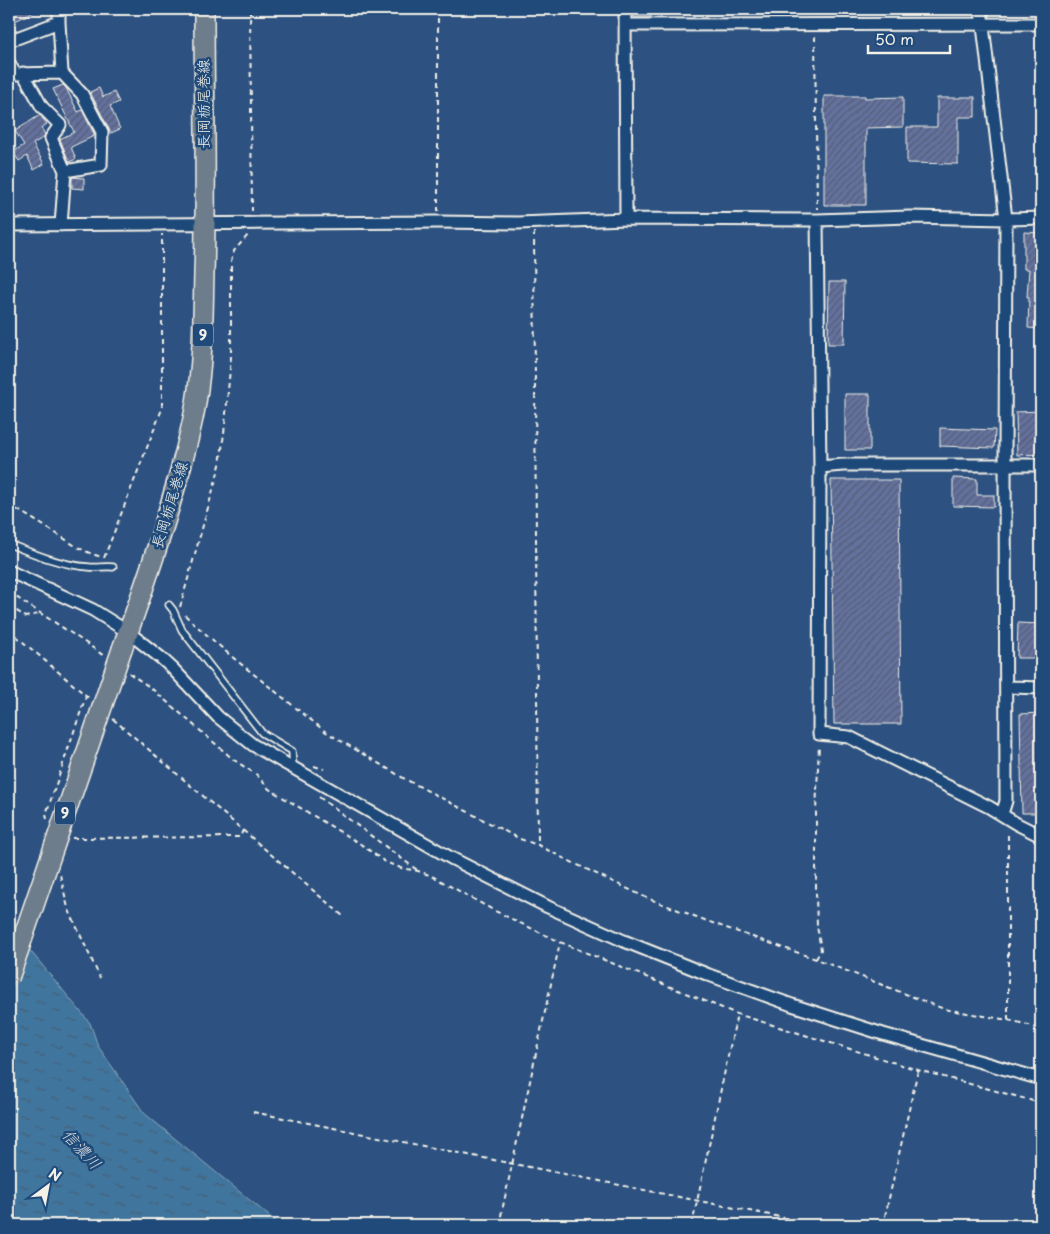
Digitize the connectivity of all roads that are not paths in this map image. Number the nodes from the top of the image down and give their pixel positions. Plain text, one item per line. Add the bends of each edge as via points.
1 (59, 9) edge
2 (204, 9) edge
3 (626, 9) edge
4 (981, 9) edge
5 (59, 22) junction
6 (1041, 24) edge
7 (625, 25) junction
8 (983, 25) junction
9 (9, 41) edge
10 (9, 63) edge
11 (62, 73) junction
12 (23, 74) junction
13 (65, 171) junction
14 (1041, 218) edge
15 (626, 219) junction
16 (1006, 219) junction
17 (817, 220) junction
18 (205, 224) junction
19 (9, 225) edge
20 (62, 225) junction
21 (1005, 465) junction
22 (1041, 465) edge
23 (820, 467) junction
24 (9, 544) edge
25 (113, 567) dead end
26 (9, 571) edge
27 (168, 605) dead end
28 (125, 640) junction
29 (1006, 687) junction
30 (1041, 688) edge
31 (293, 768) junction
32 (1002, 814) junction
33 (1041, 836) edge
34 (9, 978) edge
35 (1041, 1079) edge

1 - 5 street
2 - 18 main road, 長岡栃尾巻線 / 9
3 - 7 street
4 - 8 street
5 - 9 street
5 - 11 street
6 - 8 street
7 - 8 street
7 - 15 street
8 - 16 street
10 - 12 street via 15,74
11 - 12 street
11 - 13 street via 82,94 102,132 101,165
12 - 13 street via 42,107 60,125 50,138
13 - 20 street
14 - 16 street
15 - 17 street
15 - 18 street
16 - 17 street via 910,217
16 - 21 street
17 - 23 street
18 - 20 street
18 - 28 main road, 長岡栃尾巻線 / 9 via 202,355 190,435 160,538
19 - 20 street
21 - 22 street
21 - 23 street
21 - 29 street
23 - 32 street via 819,734 849,737
24 - 25 lane via 60,562 90,568
26 - 28 street via 93,610
27 - 31 lane via 182,630 262,733 292,751
28 - 31 street via 167,663 218,717 253,745
28 - 34 main road, 長岡栃尾巻線 / 9, bridge
29 - 30 street
29 - 32 street via 1006,801
31 - 35 street via 451,858 624,941 792,1005
32 - 33 street

